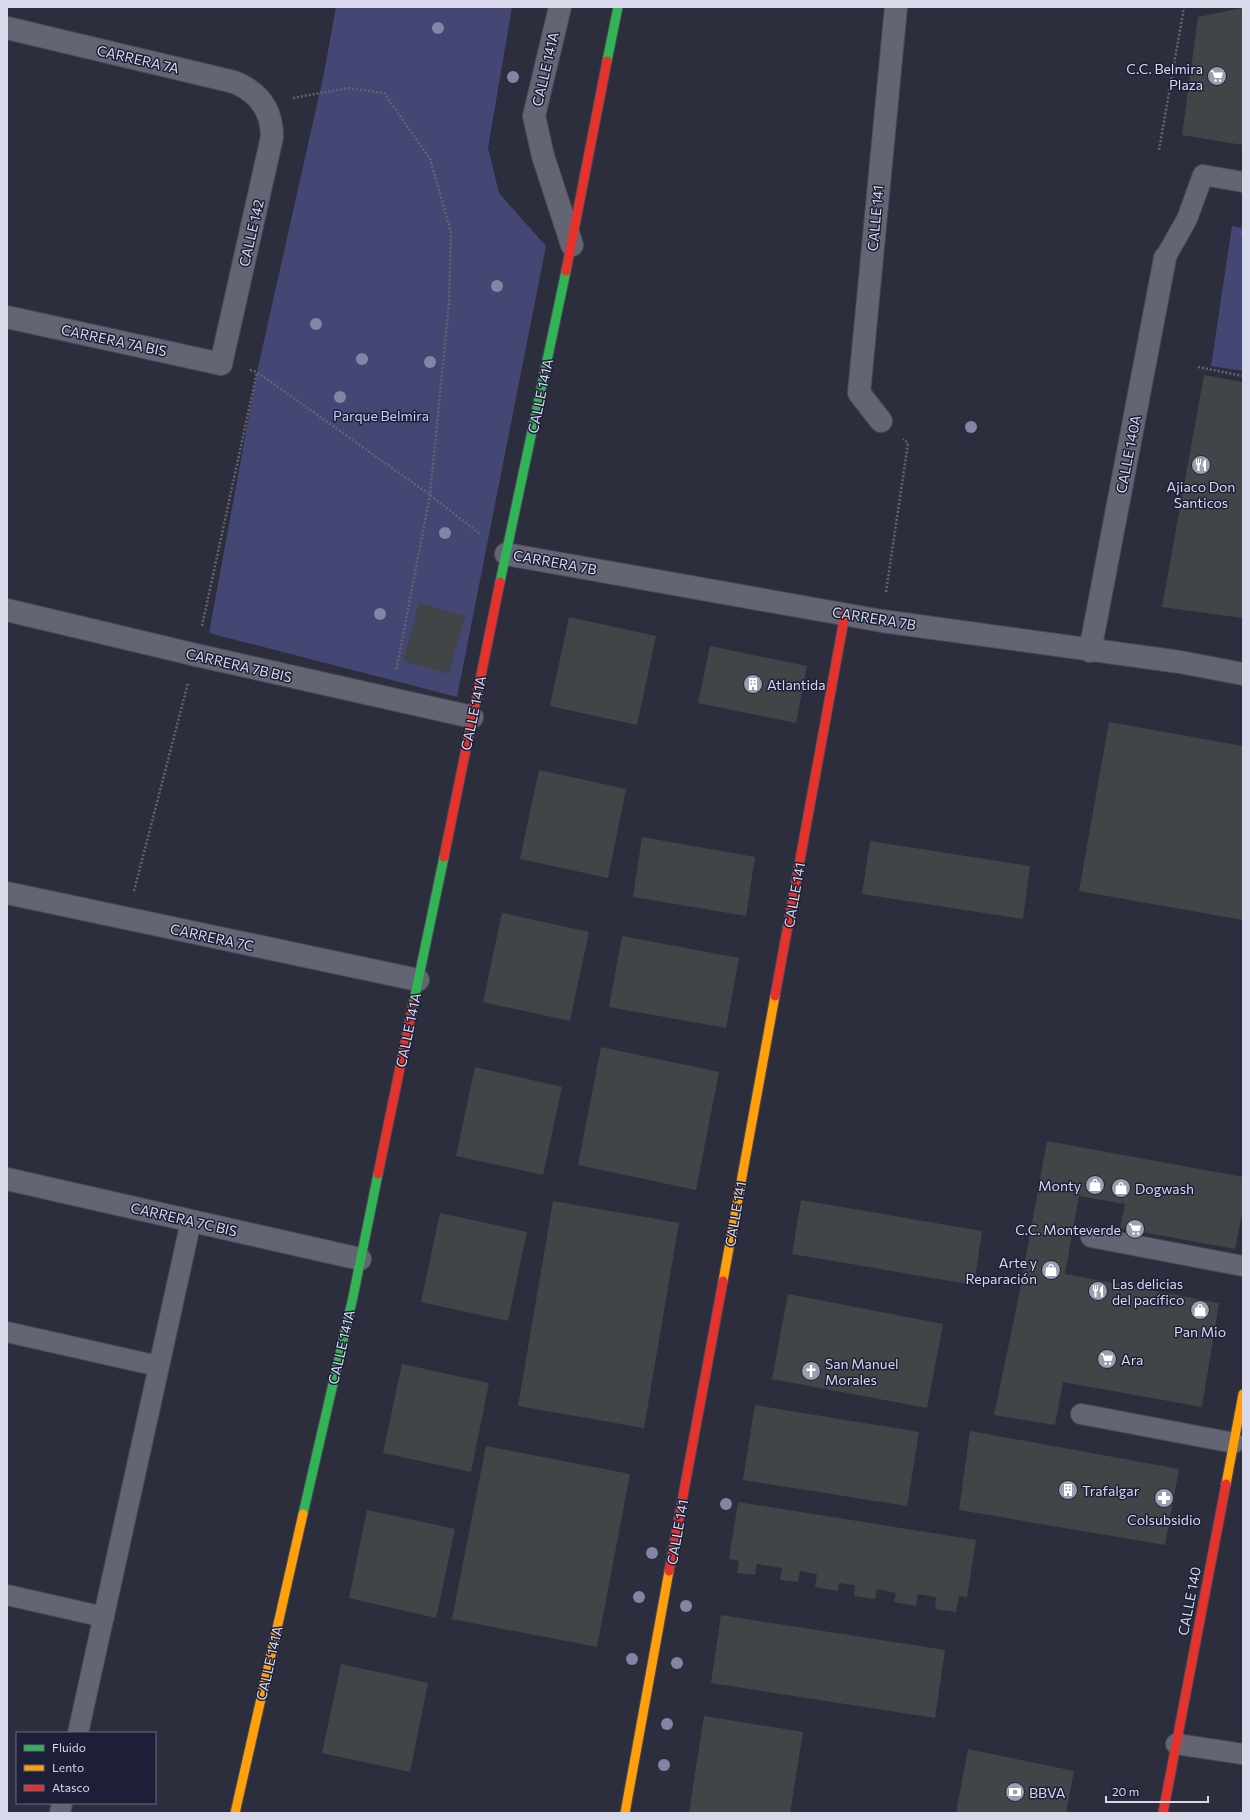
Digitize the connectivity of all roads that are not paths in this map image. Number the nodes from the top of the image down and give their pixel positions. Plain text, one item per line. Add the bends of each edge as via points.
1 (560, 7) edge
2 (618, 7) edge
3 (896, 7) edge
4 (7, 28) edge
5 (263, 103) joint
6 (1243, 182) edge
7 (572, 245) junction
8 (1165, 258) joint
9 (7, 317) edge
10 (221, 364) joint
11 (881, 421) road end
12 (506, 554) junction
13 (7, 610) edge
14 (845, 614) junction
15 (1090, 651) junction
16 (1243, 674) edge
17 (472, 717) junction
18 (7, 893) edge
19 (418, 980) junction
20 (7, 1179) edge
21 (191, 1221) junction
22 (1091, 1238) dead end
23 (360, 1259) junction
24 (1243, 1266) edge
25 (7, 1332) edge
26 (158, 1366) junction
27 (1243, 1394) edge
28 (1081, 1414) dead end
29 (1235, 1457) edge
30 (7, 1595) edge
31 (104, 1617) junction
32 (78, 1732) edge
33 (1176, 1744) junction
34 (1243, 1754) edge
35 (235, 1813) edge
36 (625, 1813) edge
37 (1163, 1813) edge

1 - 7 street, CALLE 141A via 534,116 543,156
2 - 7 street, CALLE 141A
3 - 11 street, CALLE 141 via 859,393
4 - 5 street, CARRERA 7A via 234,82 245,86
5 - 10 street, CALLE 142 via 270,119 272,137
6 - 8 lane via 1203,175 1188,219
7 - 12 street, CALLE 141A
8 - 15 street, CALLE 140A
9 - 10 street, CARRERA 7A BIS
12 - 14 street, CARRERA 7B
12 - 17 street, CALLE 141A
13 - 17 street, CARRERA 7B BIS
14 - 15 street, CARRERA 7B
14 - 36 street, CALLE 141
15 - 16 street, CARRERA 7B via 1180,662
17 - 19 street, CALLE 141A
18 - 19 street, CARRERA 7C
19 - 23 street, CALLE 141A
20 - 21 street, CARRERA 7C BIS
21 - 23 street, CARRERA 7C BIS
21 - 26 lane
22 - 24 lane
23 - 35 street, CALLE 141A
25 - 26 lane
26 - 31 lane
27 - 29 street, CALLE 140
28 - 29 lane
29 - 33 street, CALLE 140
30 - 31 lane
31 - 32 lane
33 - 34 lane
33 - 37 street, CALLE 140

